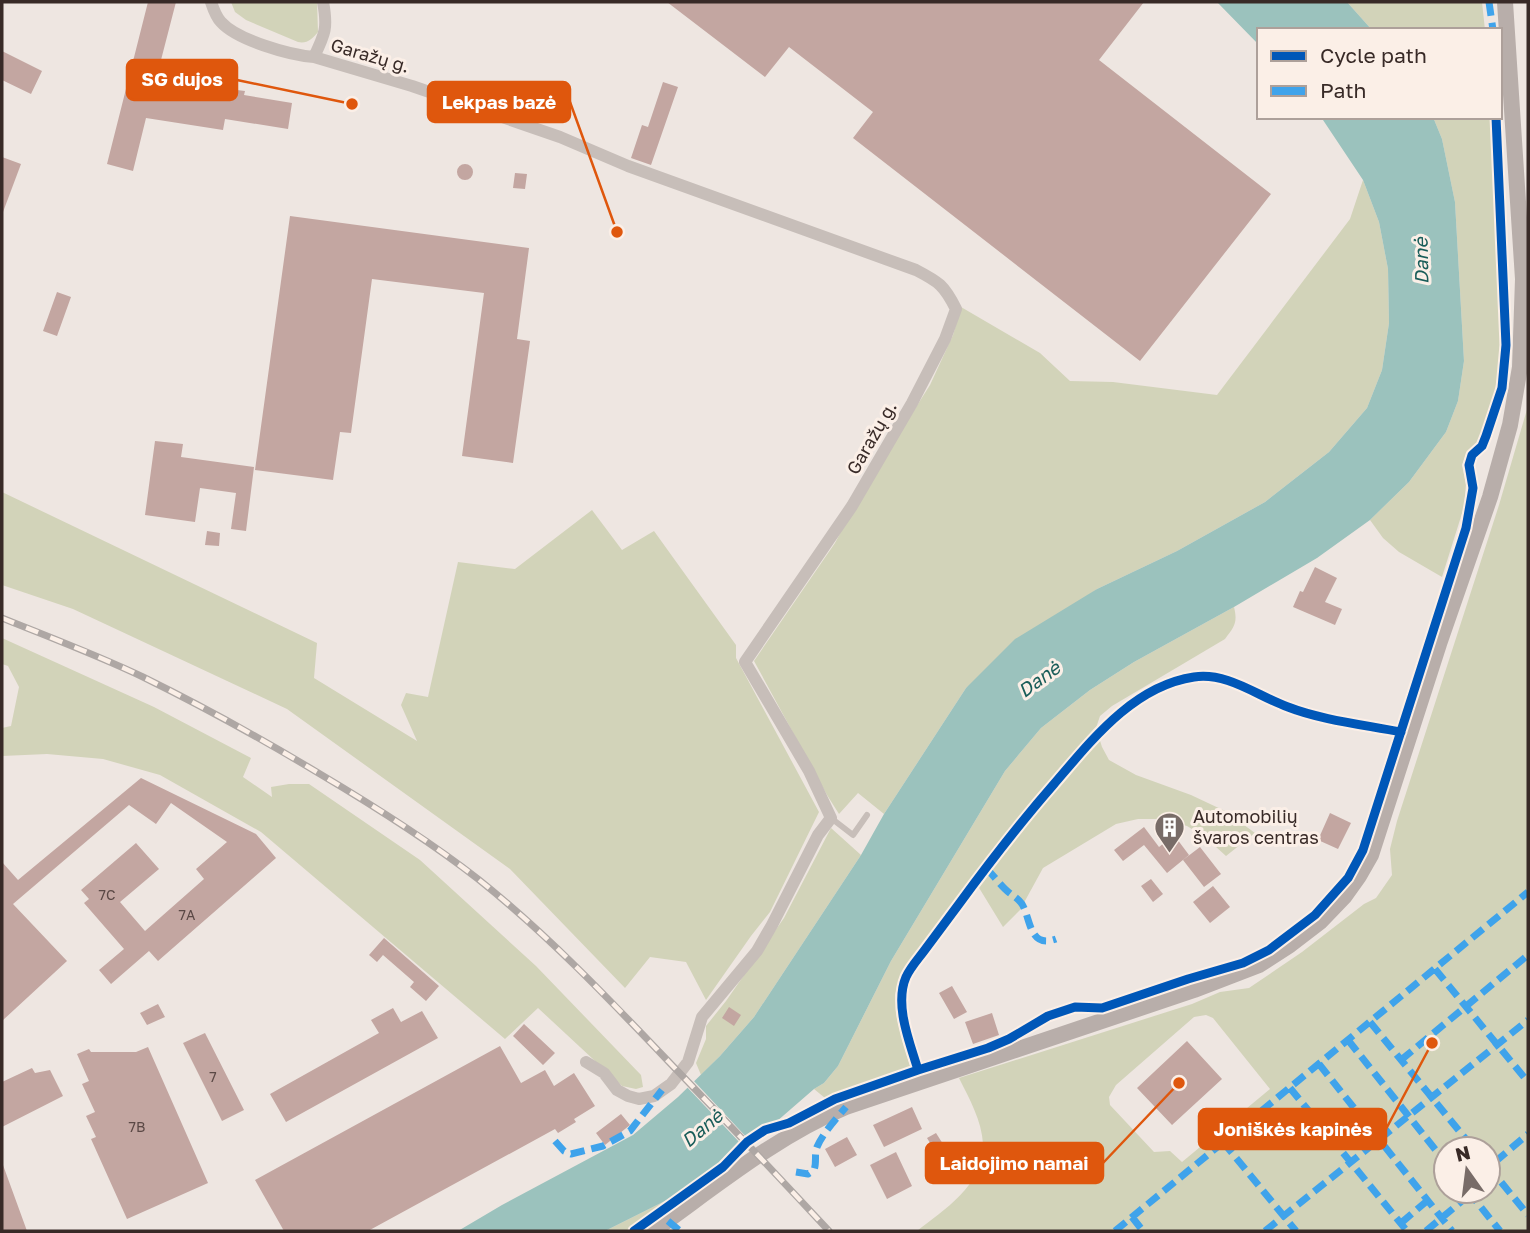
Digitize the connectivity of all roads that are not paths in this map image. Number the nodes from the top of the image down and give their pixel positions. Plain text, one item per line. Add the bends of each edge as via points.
1 (211, 2) edge
2 (323, 2) edge
3 (1505, 2) edge
4 (314, 57) junction
5 (1526, 283) edge
6 (1526, 309) edge
7 (1524, 362) edge
8 (867, 815) dead end
9 (831, 818) junction
10 (586, 1062) dead end
11 (653, 1231) edge

1 - 4 street, Garažų g. via 219,21 237,35
2 - 4 street, Garažų g. via 324,36
3 - 5 main road
4 - 9 street, Garažų g. via 560,137 916,270 946,290 956,309 912,404 852,506 745,662
5 - 6 main road
6 - 7 main road
7 - 11 main road via 1490,496 1371,855 1344,897 1320,922 1259,965 1229,978 828,1115 786,1138
8 - 9 lane via 853,835
9 - 10 street via 757,951 702,1017 688,1062 671,1084 654,1096 639,1099 617,1090 604,1073

